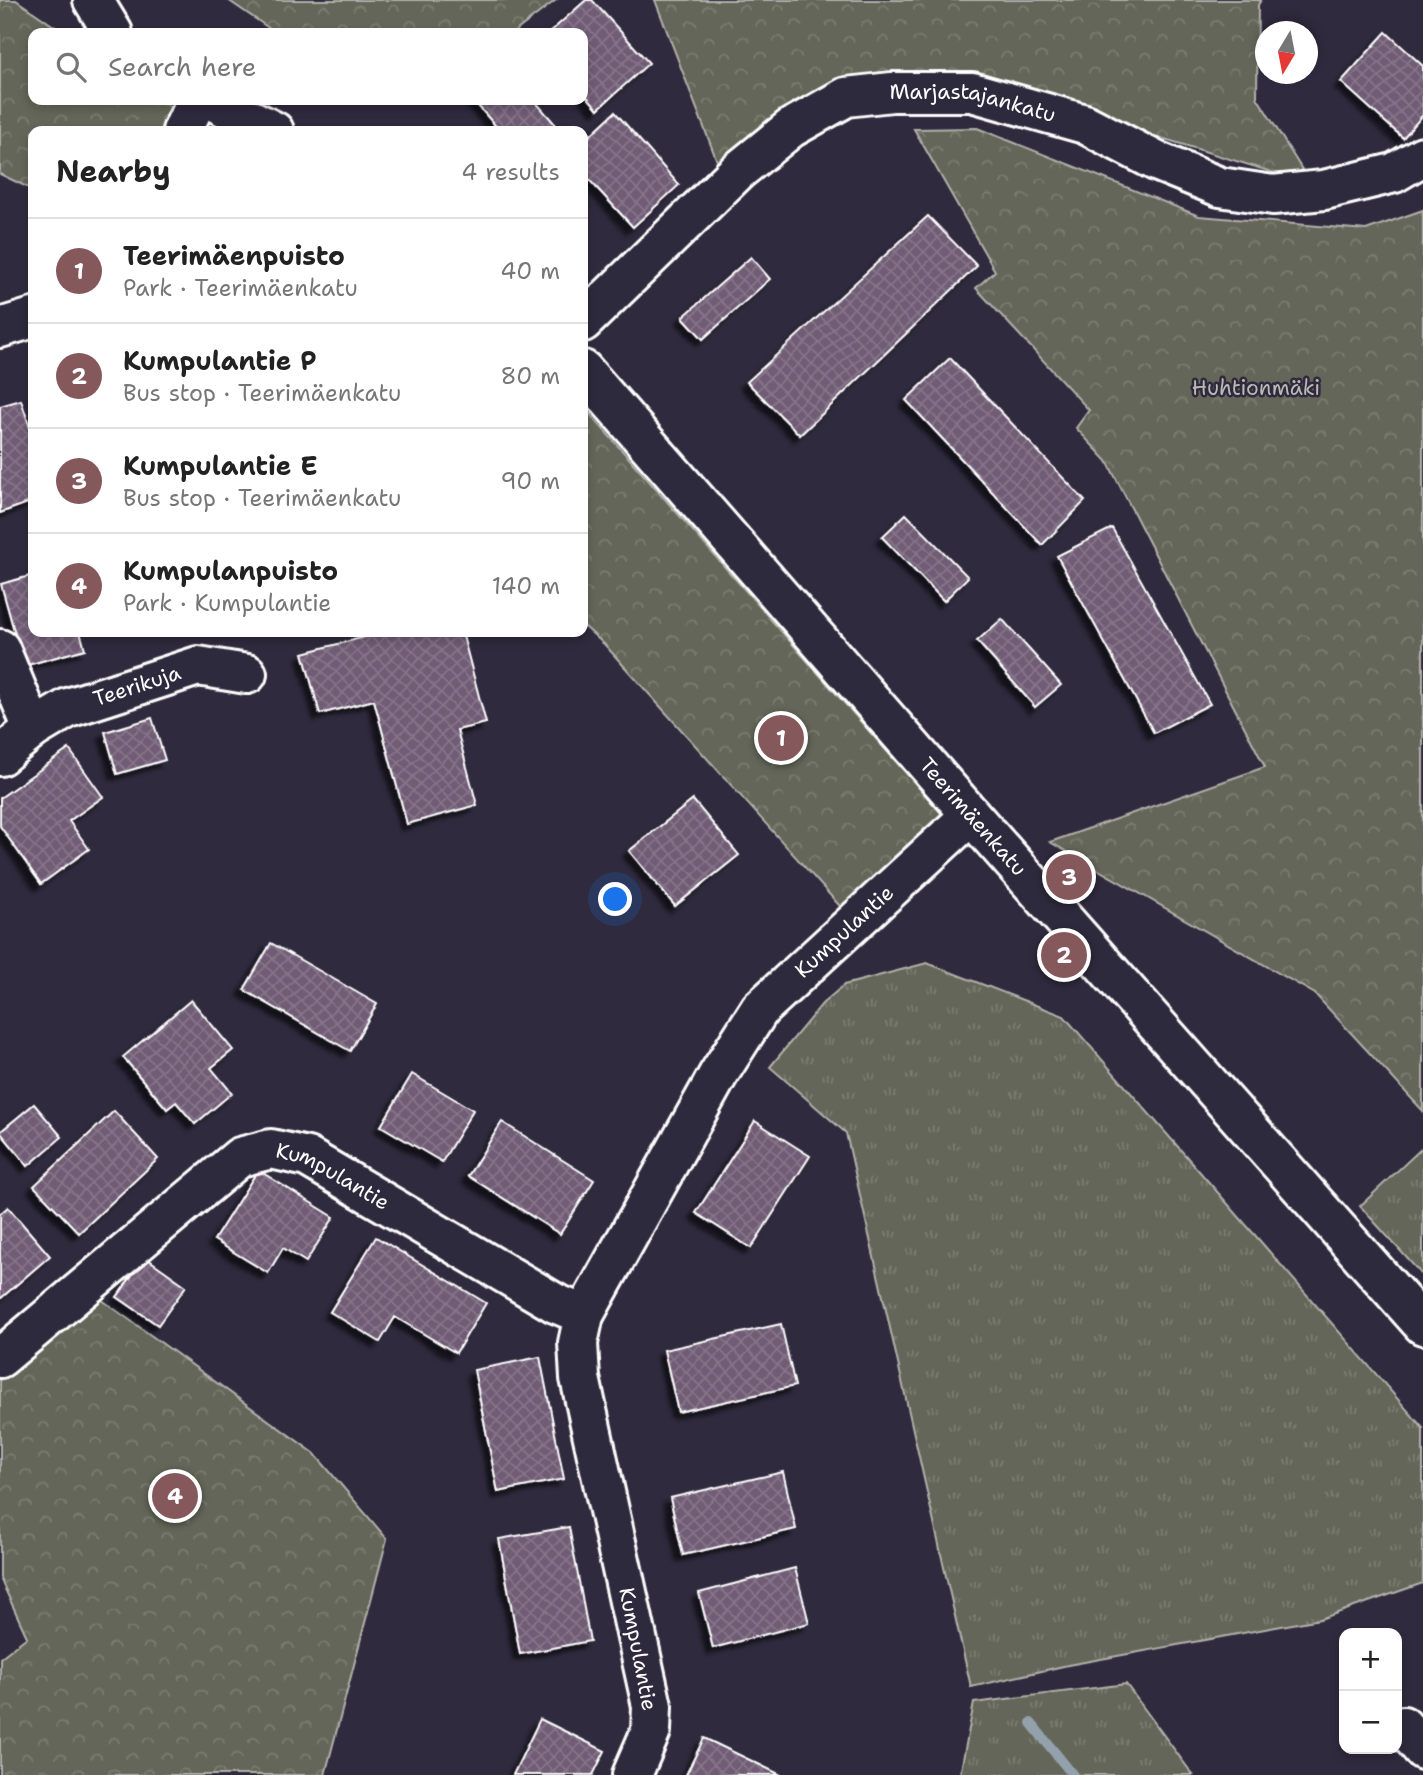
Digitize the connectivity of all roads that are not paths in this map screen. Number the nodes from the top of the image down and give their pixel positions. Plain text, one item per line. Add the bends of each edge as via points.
1 (93, 0) edge
2 (110, 28) edge
3 (195, 105) edge
4 (221, 105) edge
5 (184, 126) edge
6 (264, 126) edge
7 (1423, 156) edge
8 (588, 317) edge
9 (28, 320) edge
10 (0, 328) edge
11 (588, 376) edge
12 (0, 649) edge
13 (247, 674) dead end
14 (33, 729) junction
15 (0, 756) edge
16 (971, 816) junction
17 (584, 1315) junction
18 (1423, 1325) edge
19 (0, 1357) edge
20 (632, 1775) edge

1 - 2 street
3 - 5 street
4 - 6 street
7 - 8 street, Marjastajankatu via 1394,173 1324,190 1273,194 1220,187 1084,124 972,92 846,97 791,128 738,171
9 - 10 street
11 - 16 street, Teerimäenkatu
12 - 14 street
13 - 14 street, Teerikuja via 198,666 68,708
14 - 15 street, Teerikuja
16 - 17 street, Kumpulantie via 760,1009 718,1074
16 - 18 street, Teerimäenkatu
17 - 19 street, Kumpulantie via 555,1303 307,1157 271,1149 240,1157
17 - 20 street, Kumpulantie via 578,1343 580,1378 652,1706 651,1731

